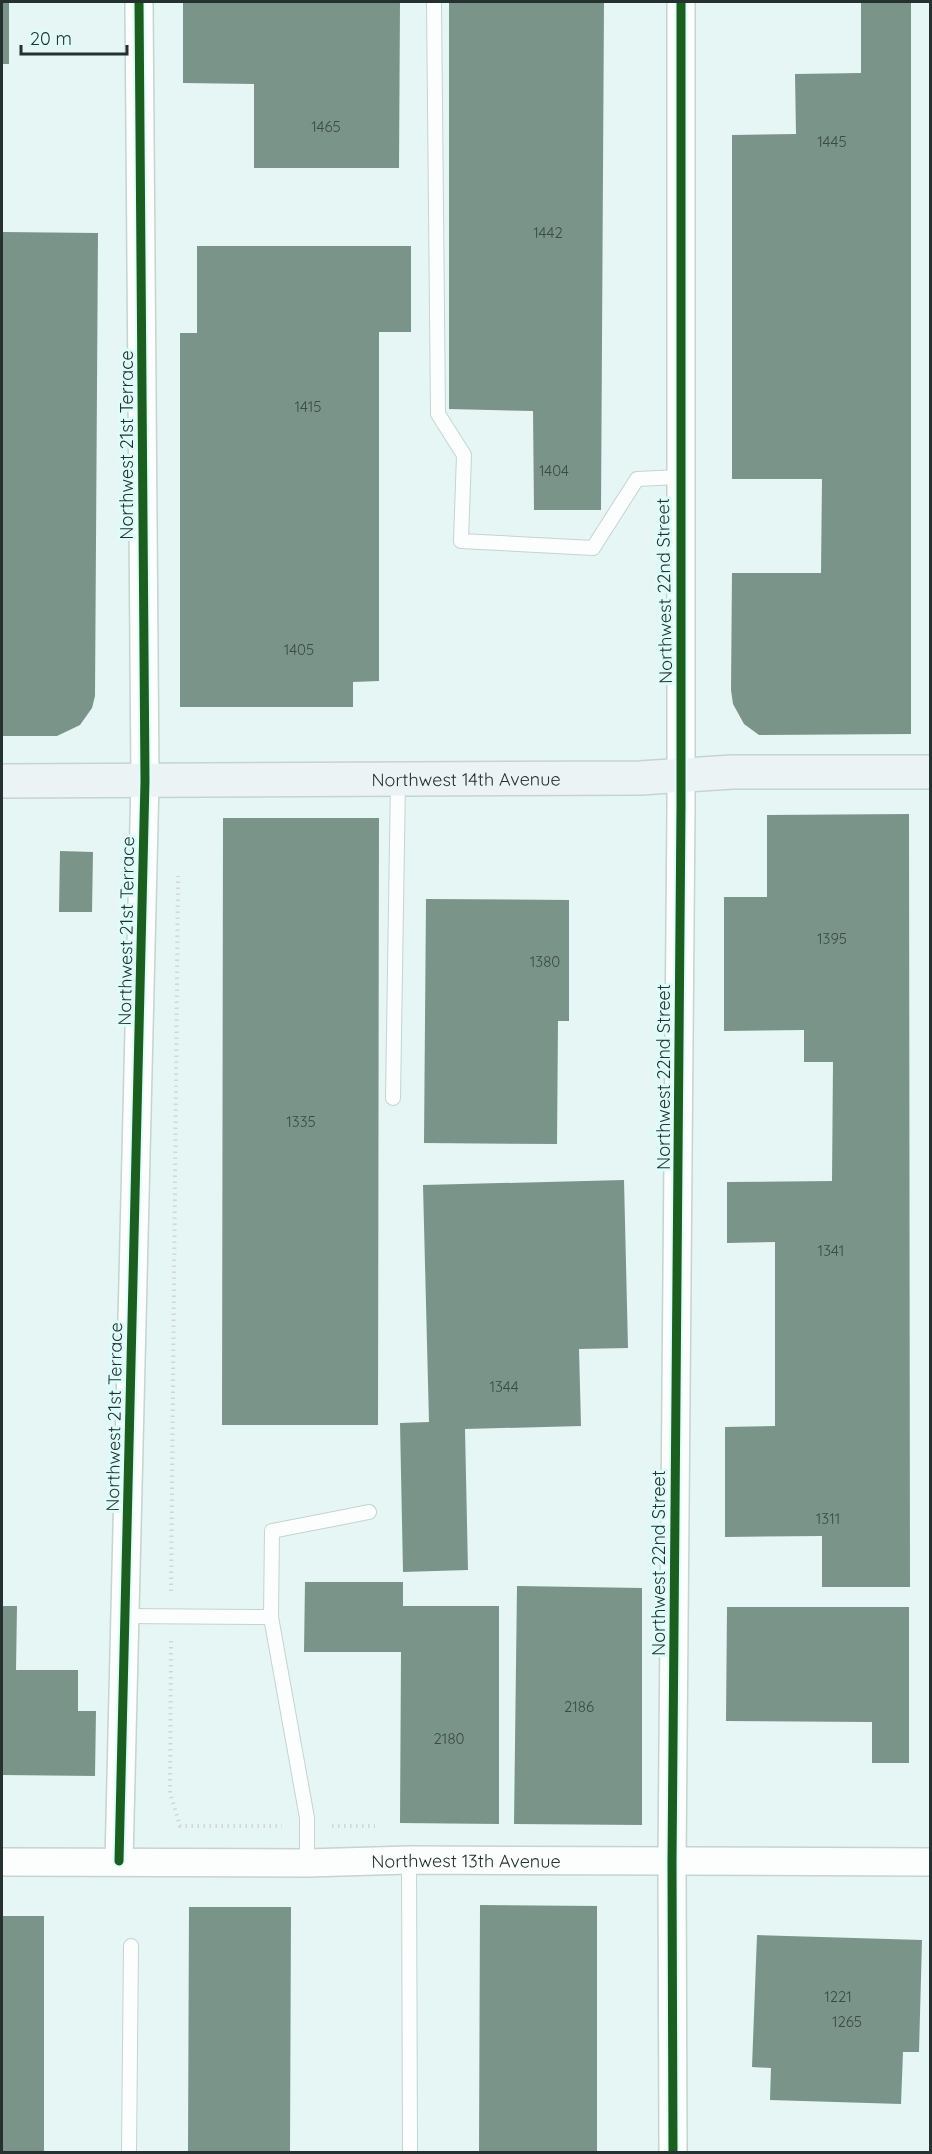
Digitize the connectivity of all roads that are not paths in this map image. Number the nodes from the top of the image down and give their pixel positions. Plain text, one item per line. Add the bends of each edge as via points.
1 (139, 2) edge
2 (434, 2) edge
3 (681, 2) edge
4 (679, 477) junction
5 (930, 772) edge
6 (681, 776) junction
7 (398, 780) junction
8 (2, 781) edge
9 (146, 781) junction
10 (393, 1098) dead end
11 (369, 1512) dead end
12 (125, 1616) junction
13 (271, 1617) junction
14 (409, 1860) junction
15 (119, 1861) junction
16 (2, 1862) edge
17 (672, 1862) junction
18 (930, 1862) edge
19 (307, 1863) junction
20 (131, 1946) dead end
21 (129, 2152) edge
22 (410, 2152) edge
23 (673, 2152) edge

1 - 9 street, Northwest 21st Terrace
2 - 4 lane via 438,414 464,455 461,541 593,548 637,478
3 - 4 street, Northwest 22nd Street
4 - 6 street, Northwest 22nd Street
5 - 6 street, Northwest 14th Avenue via 732,772
6 - 7 street, Northwest 14th Avenue
6 - 17 street, Northwest 22nd Street
7 - 9 street, Northwest 14th Avenue
7 - 10 lane
8 - 9 street, Northwest 14th Avenue
9 - 12 street, Northwest 21st Terrace
11 - 13 lane via 272,1531
12 - 13 lane
12 - 15 street, Northwest 21st Terrace
13 - 19 lane via 307,1818
14 - 17 street, Northwest 13th Avenue
14 - 19 street, Northwest 13th Avenue
14 - 22 lane
15 - 16 street, Northwest 13th Avenue
15 - 19 street, Northwest 13th Avenue
17 - 18 street, Northwest 13th Avenue
17 - 23 street, Northwest 22nd Street
20 - 21 lane

